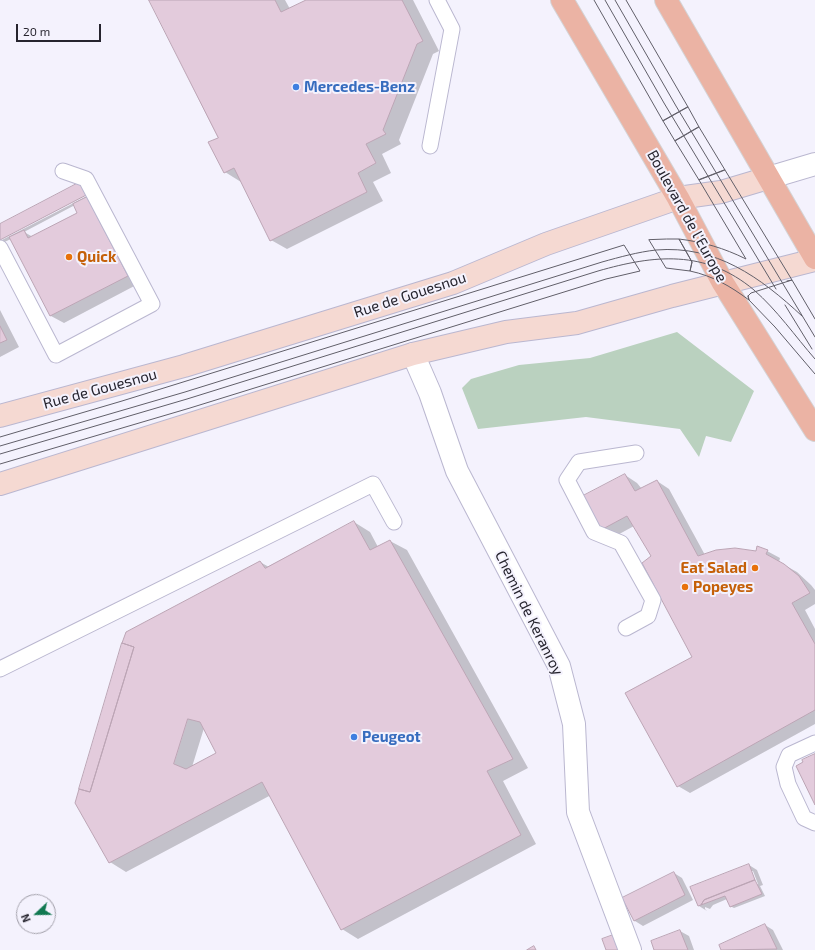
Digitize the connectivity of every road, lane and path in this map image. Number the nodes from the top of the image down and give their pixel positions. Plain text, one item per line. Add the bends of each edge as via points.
1 (437, 0) edge
2 (562, 0) edge
3 (666, 0) edge
4 (430, 146) dead end
5 (815, 164) edge
6 (63, 171) dead end
7 (768, 178) junction
8 (678, 198) junction
9 (0, 248) edge
10 (815, 259) edge
11 (723, 283) junction
12 (413, 354) junction
13 (0, 416) edge
14 (815, 430) edge
15 (636, 453) dead end
16 (0, 484) edge
17 (394, 522) dead end
18 (626, 628) dead end
19 (0, 669) edge
20 (815, 743) edge
21 (815, 823) edge
22 (630, 950) edge

1 - 4 lane via 452,29
2 - 8 main road, Boulevard de l'Europe
3 - 7 main road
5 - 7 street, Rue de Gouesnou
6 - 9 lane via 86,179 152,304 56,355
7 - 8 main road, Rue de Gouesnou via 721,192
7 - 10 main road
8 - 11 main road, Boulevard de l'Europe
8 - 13 main road, Rue de Gouesnou via 546,244 453,283 184,366
10 - 11 main road
11 - 12 main road via 577,323 506,332
11 - 14 main road, Boulevard de l'Europe
12 - 16 main road
12 - 22 street, Chemin de Keranroy via 430,393 457,471 558,666 574,724 578,812
15 - 18 lane via 579,462 567,480 594,532 621,543 653,600 648,616
17 - 19 lane via 373,484
20 - 21 lane via 789,755 784,767 788,784 804,818

